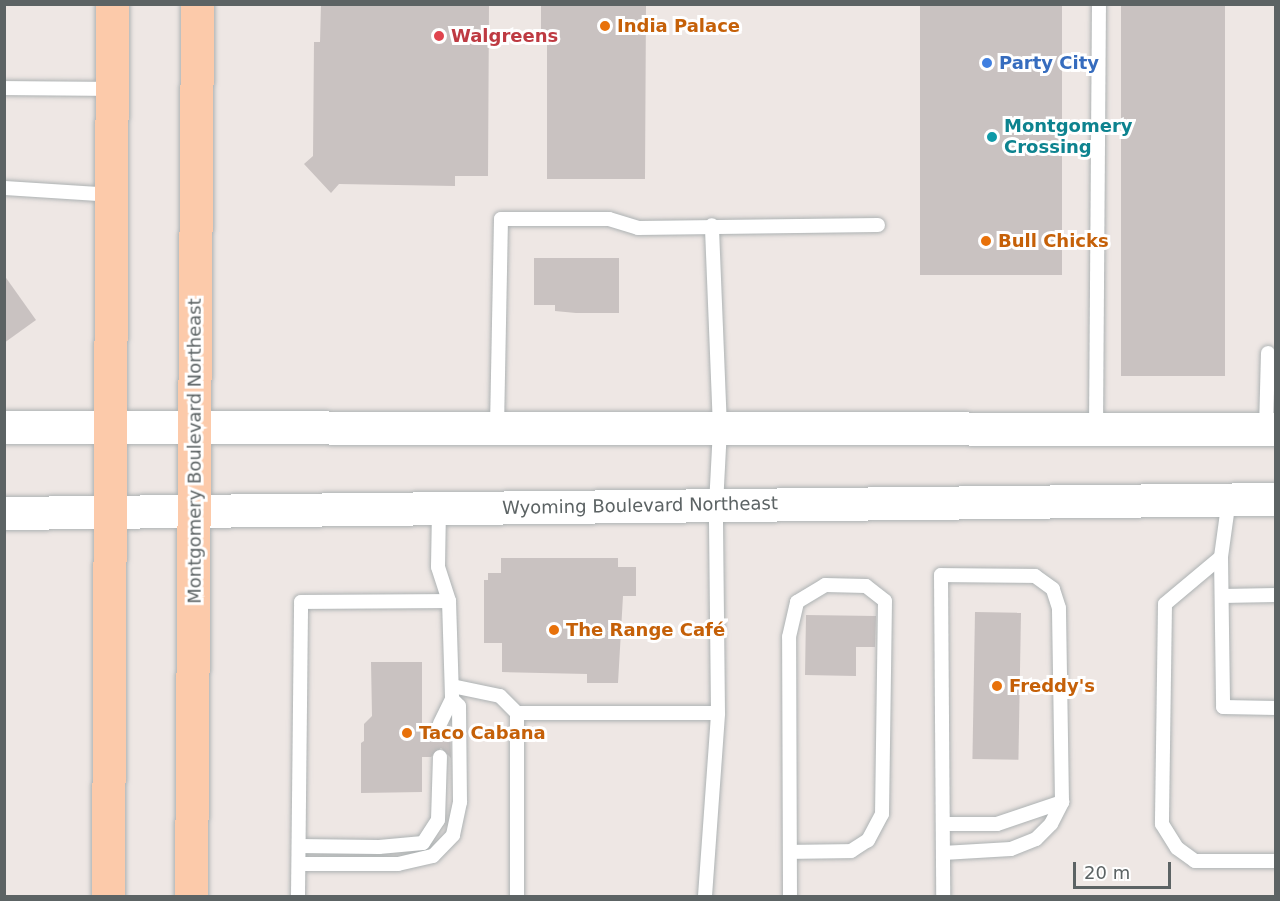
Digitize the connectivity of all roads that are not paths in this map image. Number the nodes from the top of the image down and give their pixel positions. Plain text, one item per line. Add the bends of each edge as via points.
1 (112, 4) edge
2 (197, 4) edge
3 (1099, 4) edge
4 (4, 88) edge
5 (112, 89) junction
6 (4, 188) edge
7 (111, 195) junction
8 (712, 225) junction
9 (878, 225) dead end
10 (1268, 353) dead end
11 (4, 427) edge
12 (196, 427) junction
13 (109, 428) junction
14 (497, 428) junction
15 (720, 428) junction
16 (1096, 429) junction
17 (1271, 429) edge
18 (1229, 499) junction
19 (1275, 499) edge
20 (716, 505) junction
21 (439, 508) junction
22 (195, 511) junction
23 (108, 512) junction
24 (4, 513) edge
25 (1221, 557) junction
26 (1222, 596) junction
27 (1275, 596) edge
28 (449, 601) junction
29 (452, 693) junction
30 (1275, 708) edge
31 (518, 713) junction
32 (718, 713) junction
33 (440, 724) dead end
34 (440, 757) dead end
35 (1062, 802) junction
36 (944, 824) junction
37 (299, 846) junction
38 (790, 852) junction
39 (944, 853) junction
40 (1275, 861) edge
41 (299, 864) junction
42 (108, 897) edge
43 (191, 897) edge
44 (298, 897) edge
45 (517, 897) edge
46 (705, 897) edge
47 (790, 897) edge
48 (944, 897) edge

1 - 5 main road
2 - 12 main road, Montgomery Boulevard Northeast
3 - 16 lane
4 - 5 lane
5 - 7 main road
6 - 7 lane
7 - 13 main road
8 - 9 lane
8 - 14 lane via 638,228 609,219 501,219
8 - 15 lane
10 - 17 lane
11 - 13 main road
12 - 13 main road
12 - 14 main road
12 - 22 main road, Montgomery Boulevard Northeast
13 - 23 main road
14 - 15 main road
15 - 16 main road
15 - 20 lane
16 - 17 main road
18 - 19 main road, Wyoming Boulevard Northeast
18 - 20 main road, Wyoming Boulevard Northeast
18 - 25 lane
20 - 21 main road, Wyoming Boulevard Northeast
20 - 32 lane
21 - 22 main road, Wyoming Boulevard Northeast
21 - 28 lane via 438,567
22 - 23 main road, Wyoming Boulevard Northeast
22 - 43 main road, Montgomery Boulevard Northeast
23 - 24 main road, Wyoming Boulevard Northeast
23 - 42 main road
25 - 26 lane
25 - 40 lane via 1165,604 1162,824 1177,848 1195,861
26 - 27 lane
26 - 30 lane via 1223,707
28 - 29 lane
28 - 37 lane via 301,602
29 - 31 lane via 500,696
29 - 33 lane
29 - 41 lane via 459,706 460,792 453,835 433,856 398,864
31 - 32 lane
31 - 45 lane
32 - 46 lane
34 - 37 lane via 438,820 423,843
35 - 36 lane via 997,824
35 - 36 lane via 1059,608 1053,589 1035,576 941,575
35 - 39 lane via 1051,824 1036,839 1011,849
36 - 39 lane
37 - 41 lane
38 - 38 lane via 789,637 797,602 825,585 866,586 885,601 882,814 868,840 851,851
38 - 47 lane
39 - 48 lane
41 - 44 lane

